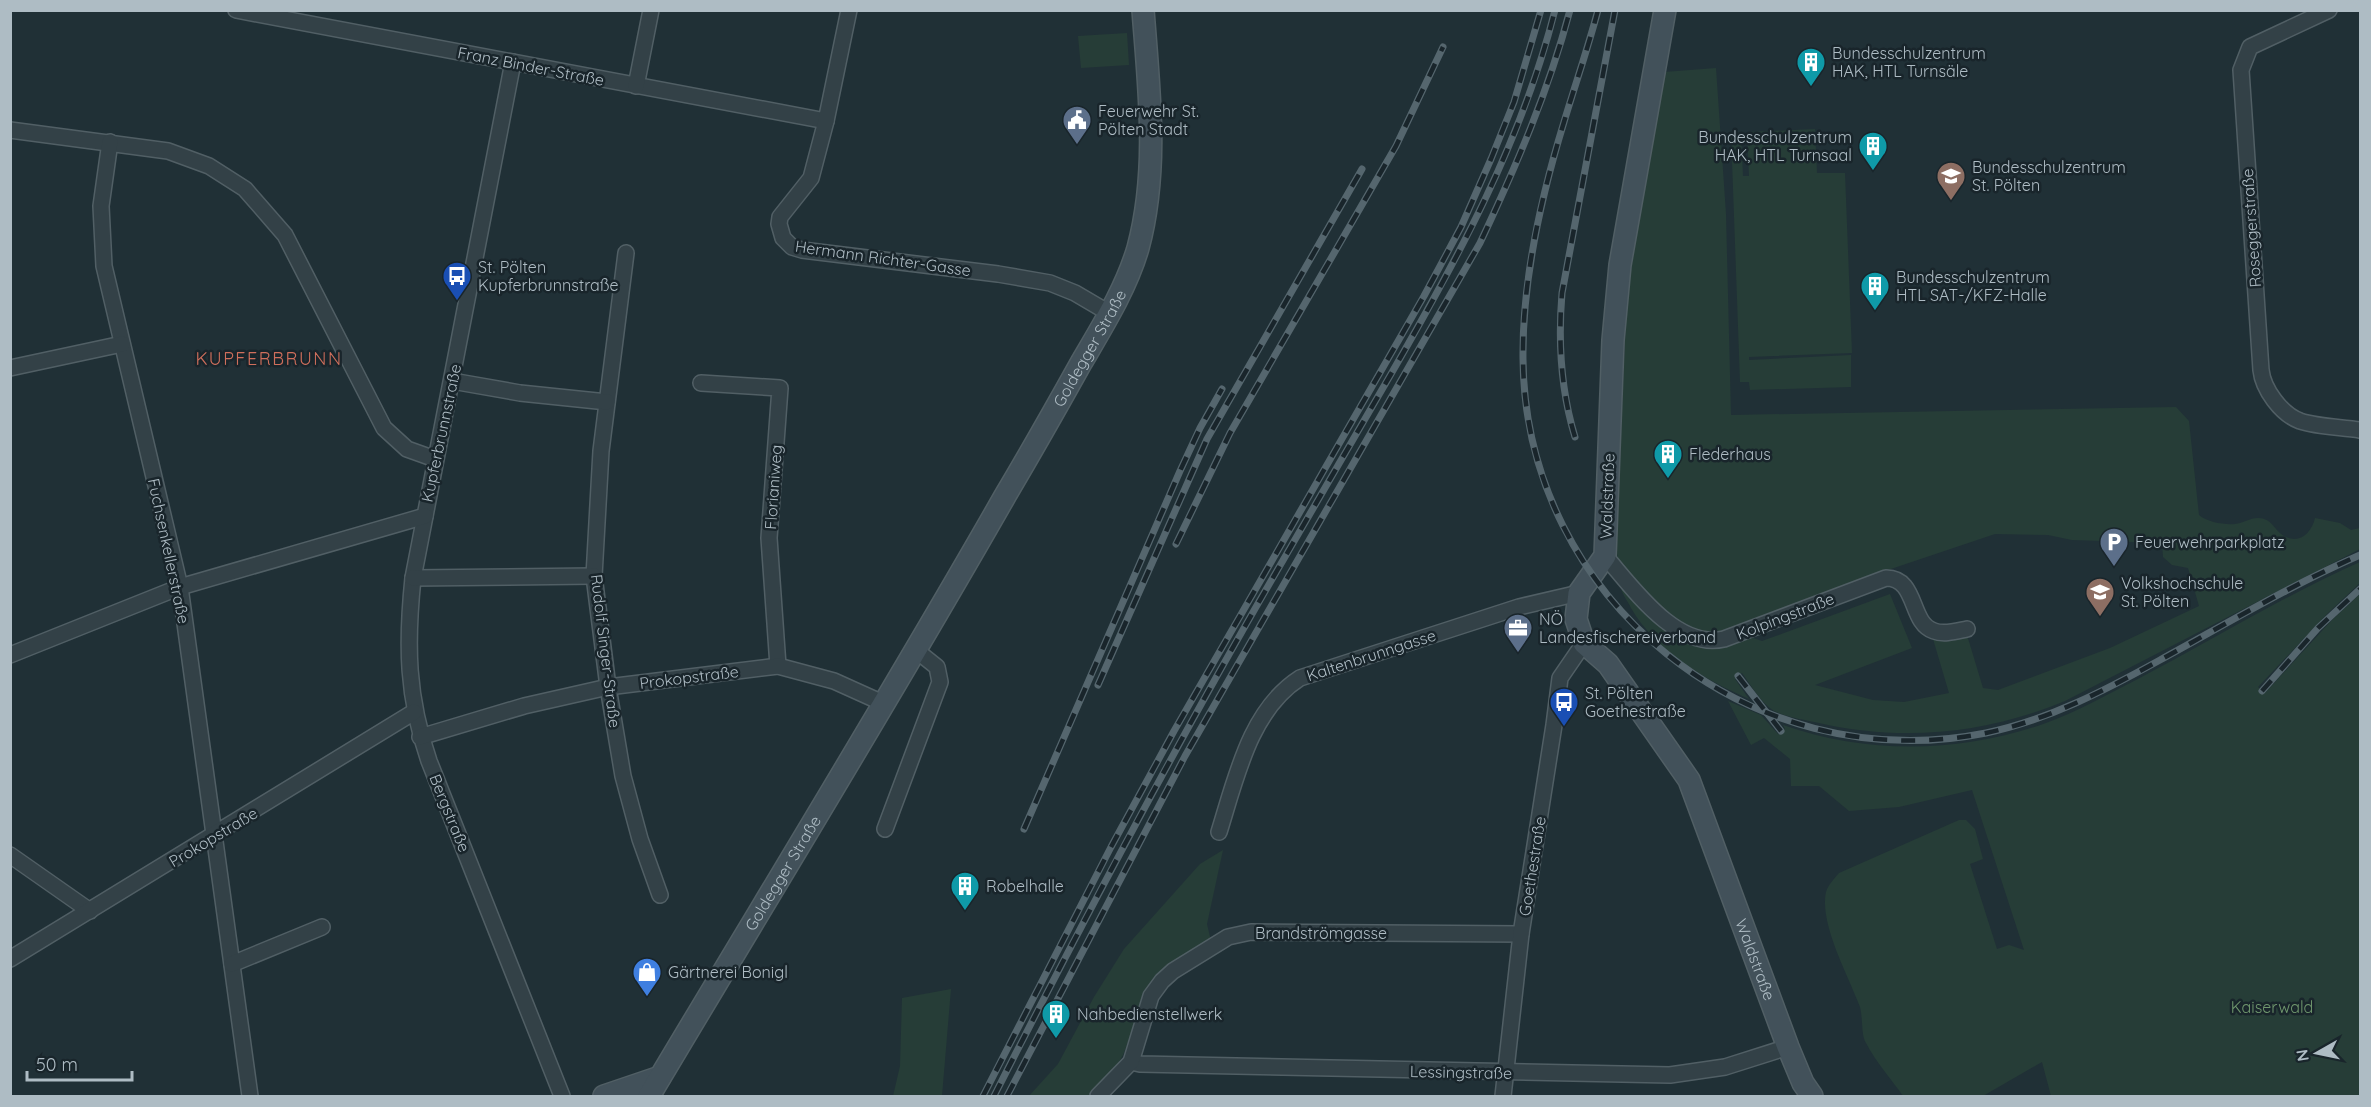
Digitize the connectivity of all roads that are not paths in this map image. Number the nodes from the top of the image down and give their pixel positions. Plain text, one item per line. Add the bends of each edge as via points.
1 (236, 10) edge
2 (651, 10) edge
3 (849, 10) edge
4 (1143, 10) edge
5 (1665, 10) edge
6 (2328, 10) edge
7 (275, 13) edge
8 (513, 62) junction
9 (636, 86) junction
10 (826, 121) junction
11 (10, 130) edge
12 (110, 142) junction
13 (626, 253) dead end
14 (1109, 313) junction
15 (122, 344) junction
16 (10, 368) edge
17 (452, 381) junction
18 (701, 383) dead end
19 (607, 402) junction
20 (2361, 430) edge
21 (435, 459) junction
22 (424, 516) junction
23 (1605, 556) junction
24 (594, 576) junction
25 (413, 578) junction
26 (180, 587) junction
27 (1579, 592) junction
28 (1967, 629) dead end
29 (1584, 643) junction
30 (917, 651) junction
31 (10, 655) edge
32 (778, 666) junction
33 (608, 687) junction
34 (885, 704) junction
35 (414, 712) junction
36 (420, 737) junction
37 (885, 829) dead end
38 (1219, 832) dead end
39 (214, 836) junction
40 (10, 855) edge
41 (660, 895) dead end
42 (90, 911) junction
43 (322, 927) dead end
44 (1521, 934) junction
45 (10, 959) edge
46 (232, 964) junction
47 (1788, 1047) junction
48 (1131, 1062) junction
49 (1504, 1073) junction
50 (660, 1077) junction
51 (250, 1096) edge
52 (562, 1096) edge
53 (604, 1096) edge
54 (649, 1096) edge
55 (1098, 1096) edge
56 (1503, 1096) edge
57 (1812, 1096) edge

1 - 7 street, Franz Binder-Straße
2 - 9 street
3 - 10 street, Hermann Richter-Gasse
4 - 14 main road, Goldegger Straße via 1150,172 1138,248
5 - 23 main road, Waldstraße via 1620,265 1613,340
6 - 20 street, Roseggerstraße via 2250,47 2241,70 2262,378 2275,400 2297,420
7 - 8 street, Franz Binder-Straße
8 - 9 street, Franz Binder-Straße
8 - 17 street, Kupferbrunnstraße
9 - 10 street, Franz Binder-Straße
10 - 14 street, Hermann Richter-Gasse via 809,182 780,218 783,238 792,247 1050,283
11 - 12 street
12 - 15 street, Fuchsenkellerstraße via 101,206 104,266
12 - 21 street via 168,151 209,166 245,189 285,235 384,428 407,449
13 - 19 street, Rudolf Singer-Straße
14 - 30 main road, Goldegger Straße
15 - 16 street
15 - 26 street, Fuchsenkellerstraße
17 - 19 street
17 - 21 street, Kupferbrunnstraße
18 - 32 street, Florianiweg via 780,388 769,538
19 - 24 street, Rudolf Singer-Straße via 597,494
21 - 22 street, Kupferbrunnstraße
22 - 25 street, Bergstraße
22 - 26 street, Kupferbrunnstraße
23 - 27 main road, Waldstraße
23 - 28 street, Kolpingstraße via 1661,616 1696,640 1724,639 1892,578 1905,586 1924,625 1934,631
24 - 25 street
24 - 33 street, Rudolf Singer-Straße
25 - 35 street, Bergstraße via 409,657
26 - 31 street, Kupferbrunnstraße
26 - 39 street, Fuchsenkellerstraße
27 - 29 main road via 1576,619
27 - 38 street, Kaltenbrunngasse via 1497,614 1300,678 1271,704 1243,756
29 - 44 street, Goethestraße via 1560,678
29 - 47 main road, Waldstraße via 1608,664 1689,780
30 - 34 main road, Goldegger Straße
30 - 37 street via 937,667 940,682
32 - 33 street, Prokopstraße
32 - 34 street, Prokopstraße via 834,681
33 - 36 street, Prokopstraße via 524,706
33 - 41 street, Rudolf Singer-Straße via 623,776
34 - 50 main road, Goldegger Straße
35 - 36 street, Bergstraße
35 - 39 street, Prokopstraße
36 - 52 street, Bergstraße
39 - 42 street, Prokopstraße
39 - 46 street, Fuchsenkellerstraße
40 - 42 street
42 - 45 street, Prokopstraße
43 - 46 street
44 - 48 street, Brandströmgasse via 1238,934 1162,981 1151,996
44 - 49 street, Goethestraße
46 - 51 street, Fuchsenkellerstraße
47 - 49 street, Lessingstraße via 1725,1067 1671,1075
47 - 57 main road, Waldstraße
48 - 49 street, Lessingstraße
48 - 55 street, Brandströmgasse
49 - 56 street, Goethestraße
50 - 53 main road
50 - 54 main road, Goldegger Straße

